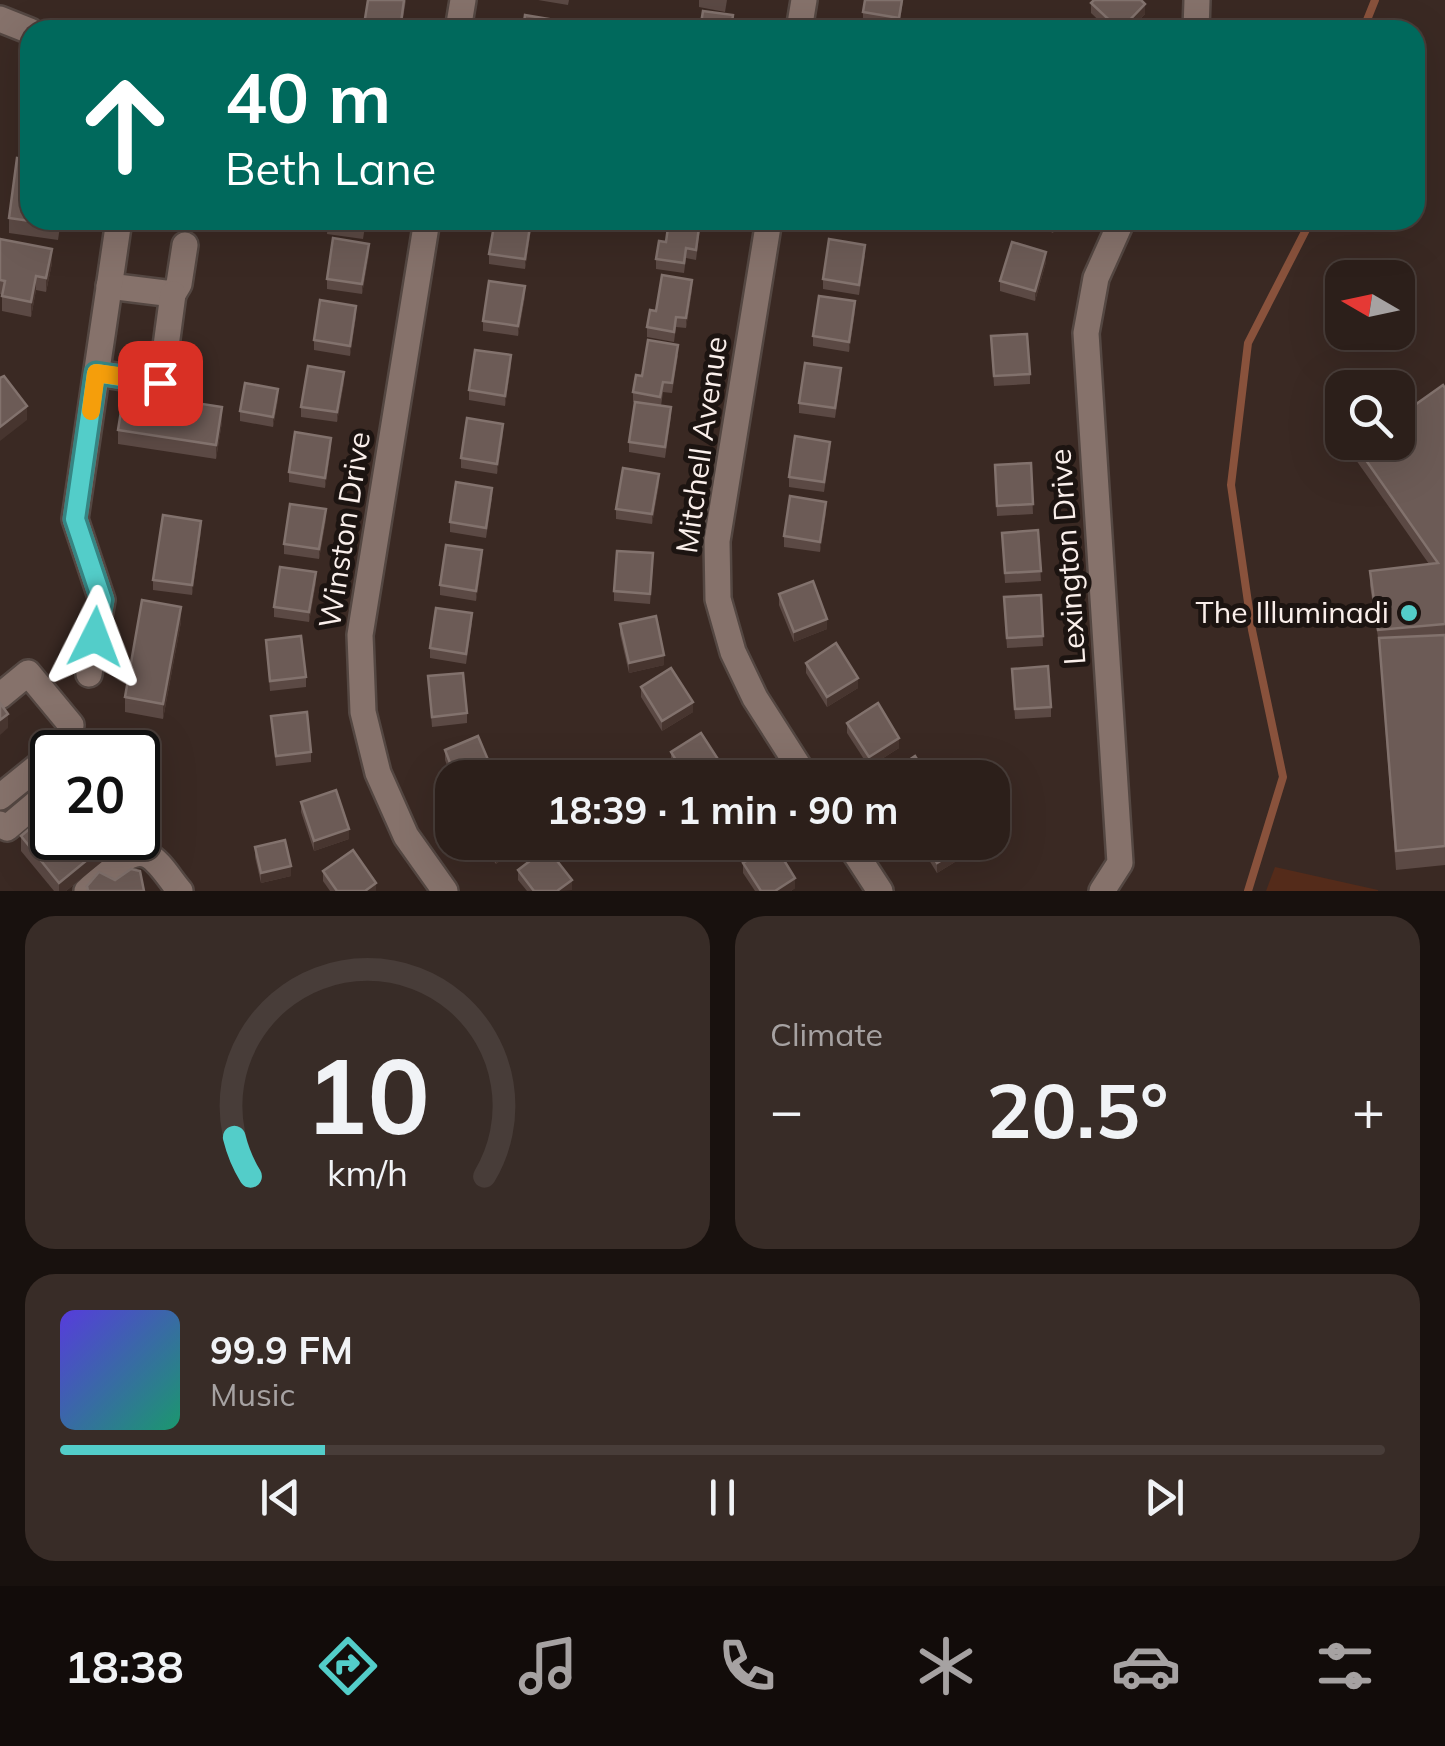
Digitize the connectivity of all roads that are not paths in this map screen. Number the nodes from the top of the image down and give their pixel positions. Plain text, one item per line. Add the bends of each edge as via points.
1 (117, 230) edge
2 (425, 230) edge
3 (766, 230) edge
4 (1118, 230) edge
5 (185, 245) dead end
6 (109, 286) junction
7 (173, 294) junction
8 (96, 373) junction
9 (160, 383) junction
10 (166, 419) edge
11 (89, 674) dead end
12 (0, 696) edge
13 (70, 730) edge
14 (795, 760) edge
15 (30, 773) edge
16 (0, 797) edge
17 (30, 809) edge
18 (0, 824) edge
19 (860, 860) edge
20 (87, 891) edge
21 (180, 891) edge
22 (445, 891) edge
23 (880, 891) edge
24 (1102, 891) edge

1 - 6 street
2 - 22 street, Winston Drive via 360,635 363,712 378,773 406,836
3 - 14 street, Mitchell Avenue via 717,541 718,599 733,652
4 - 24 street, Lexington Drive via 1096,278 1086,333 1120,863
5 - 7 street
6 - 7 street
6 - 8 street
7 - 9 street
8 - 9 street
8 - 11 street via 75,519 102,600
9 - 10 street via 167,394
12 - 13 street via 28,673
15 - 16 street
17 - 18 street via 7,828
19 - 23 street
20 - 21 street via 140,854 150,856

